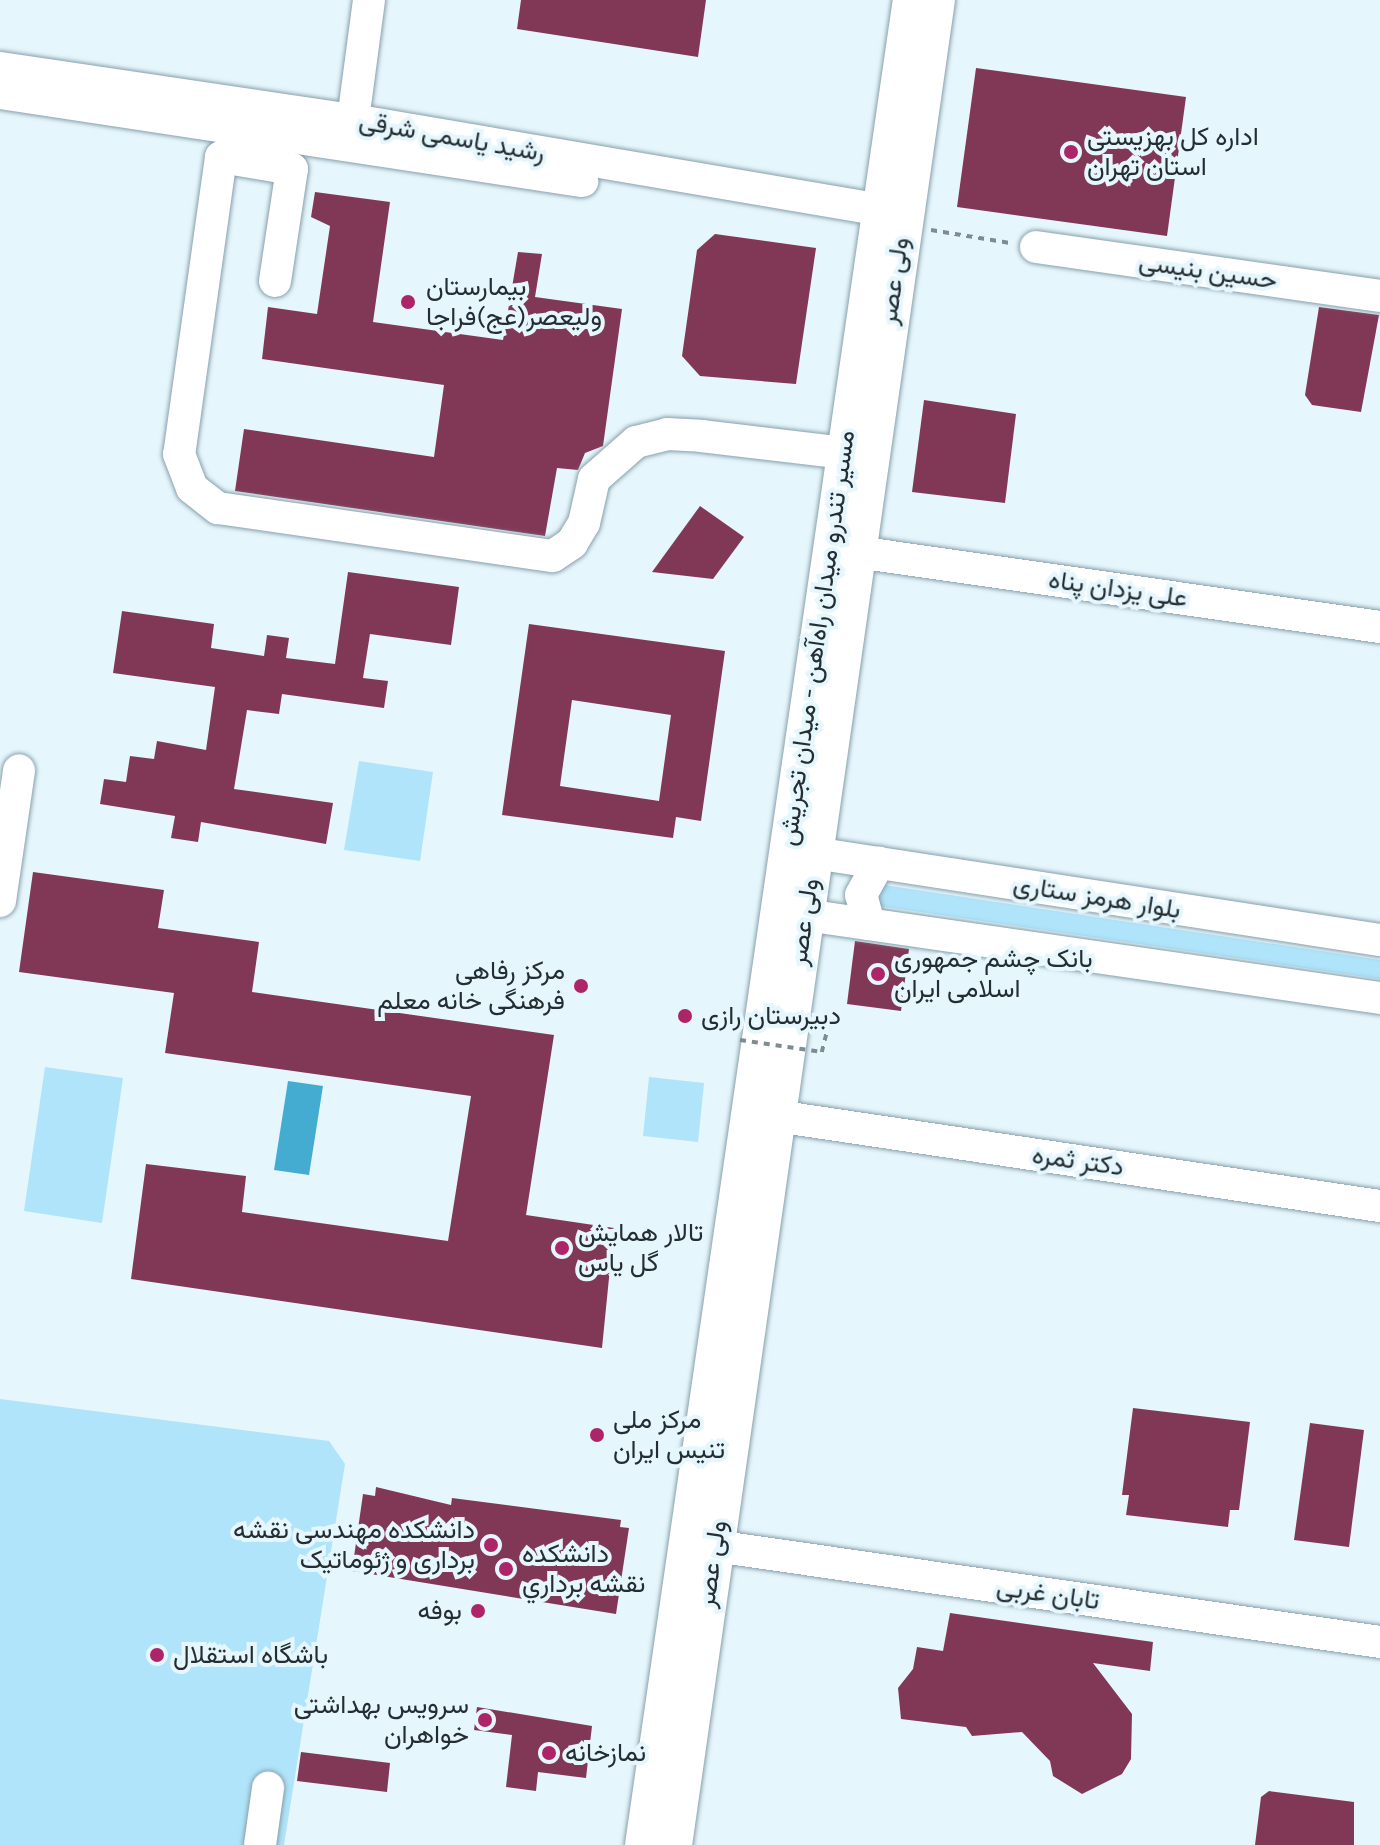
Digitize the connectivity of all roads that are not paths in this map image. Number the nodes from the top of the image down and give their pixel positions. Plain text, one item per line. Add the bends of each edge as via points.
1 (369, 0) edge
2 (909, 0) edge
3 (935, 0) edge
4 (0, 68) edge
5 (0, 93) edge
6 (353, 120) junction
7 (891, 211) junction
8 (819, 216) dead end
9 (1036, 247) road end
10 (275, 281) dead end
11 (1380, 296) edge
12 (857, 454) junction
13 (857, 552) junction
14 (1380, 627) edge
15 (19, 770) dead end
16 (814, 853) junction
17 (879, 863) junction
18 (0, 901) edge
19 (805, 915) junction
20 (869, 924) junction
21 (1380, 940) edge
22 (1380, 998) edge
23 (776, 1116) junction
24 (1380, 1206) edge
25 (715, 1546) junction
26 (1380, 1642) edge
27 (268, 1788) dead end
28 (260, 1845) edge
29 (641, 1845) edge
30 (672, 1845) edge

1 - 6 street
2 - 7 street
3 - 7 main road, ولی عصر
4 - 6 street, رشید یاسمی شرقی
5 - 8 street
6 - 7 street, رشید یاسمی شرقی
7 - 12 main road, ولی عصر
9 - 11 street, حسین بنیسی
10 - 12 street via 292,169 221,157 179,454 192,488 218,508 553,556 572,543 584,523 594,479 636,442 667,434
12 - 13 main road, ولی عصر
12 - 29 street, مسیر تندرو میدان راه‌آهن - میدان تجریش
13 - 14 street, علی یزدان پناه
13 - 16 main road, ولی عصر
15 - 18 street
16 - 17 street, بلوار هرمز ستاری
16 - 19 main road, ولی عصر
17 - 20 street via 861,895
17 - 21 street, بلوار هرمز ستاری
19 - 20 street
19 - 23 main road, ولی عصر
20 - 22 street
23 - 24 street, دکتر ثمره
23 - 25 main road, ولی عصر
25 - 26 street, تابان غربی
25 - 30 main road, ولی عصر
27 - 28 street

